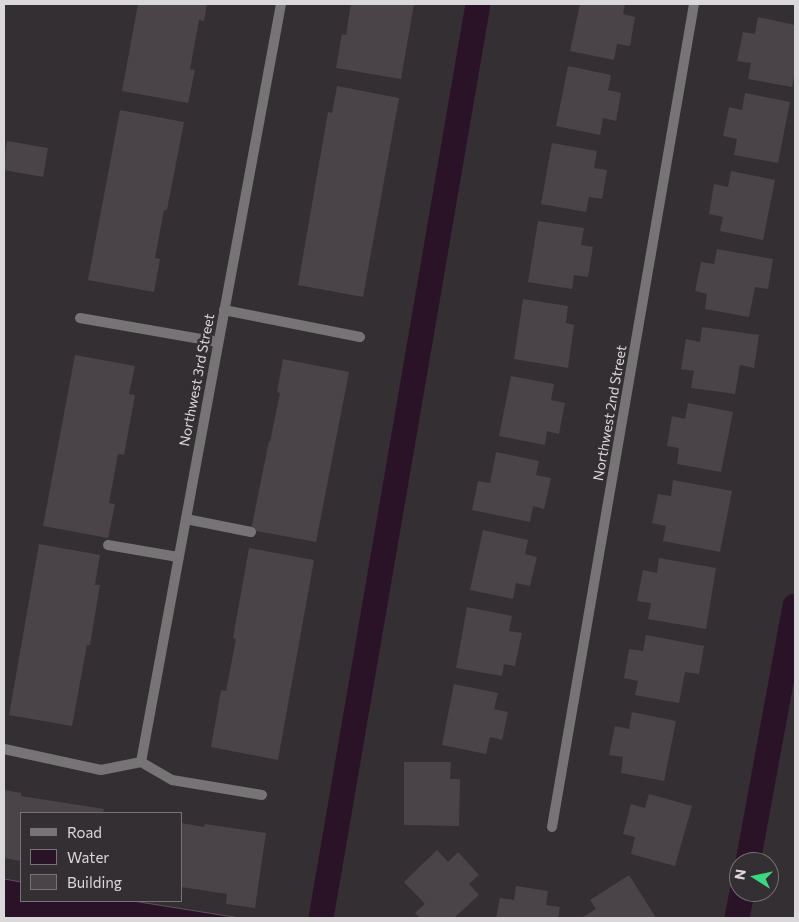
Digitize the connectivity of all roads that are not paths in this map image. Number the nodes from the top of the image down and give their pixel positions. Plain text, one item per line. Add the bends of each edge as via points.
1 (281, 4) edge
2 (694, 4) edge
3 (224, 310) junction
4 (80, 318) dead end
5 (360, 337) dead end
6 (218, 342) junction
7 (186, 519) junction
8 (251, 532) dead end
9 (108, 545) dead end
10 (178, 557) junction
11 (4, 749) edge
12 (141, 762) junction
13 (262, 795) dead end
14 (552, 827) dead end

1 - 3 street, Northwest 3rd Street
2 - 14 street, Northwest 2nd Street
3 - 5 street
3 - 6 street, Northwest 3rd Street
4 - 6 street
6 - 7 street, Northwest 3rd Street
7 - 8 street
7 - 10 street, Northwest 3rd Street
9 - 10 street
10 - 12 street, Northwest 3rd Street
11 - 12 street via 101,770
12 - 13 street via 172,780

